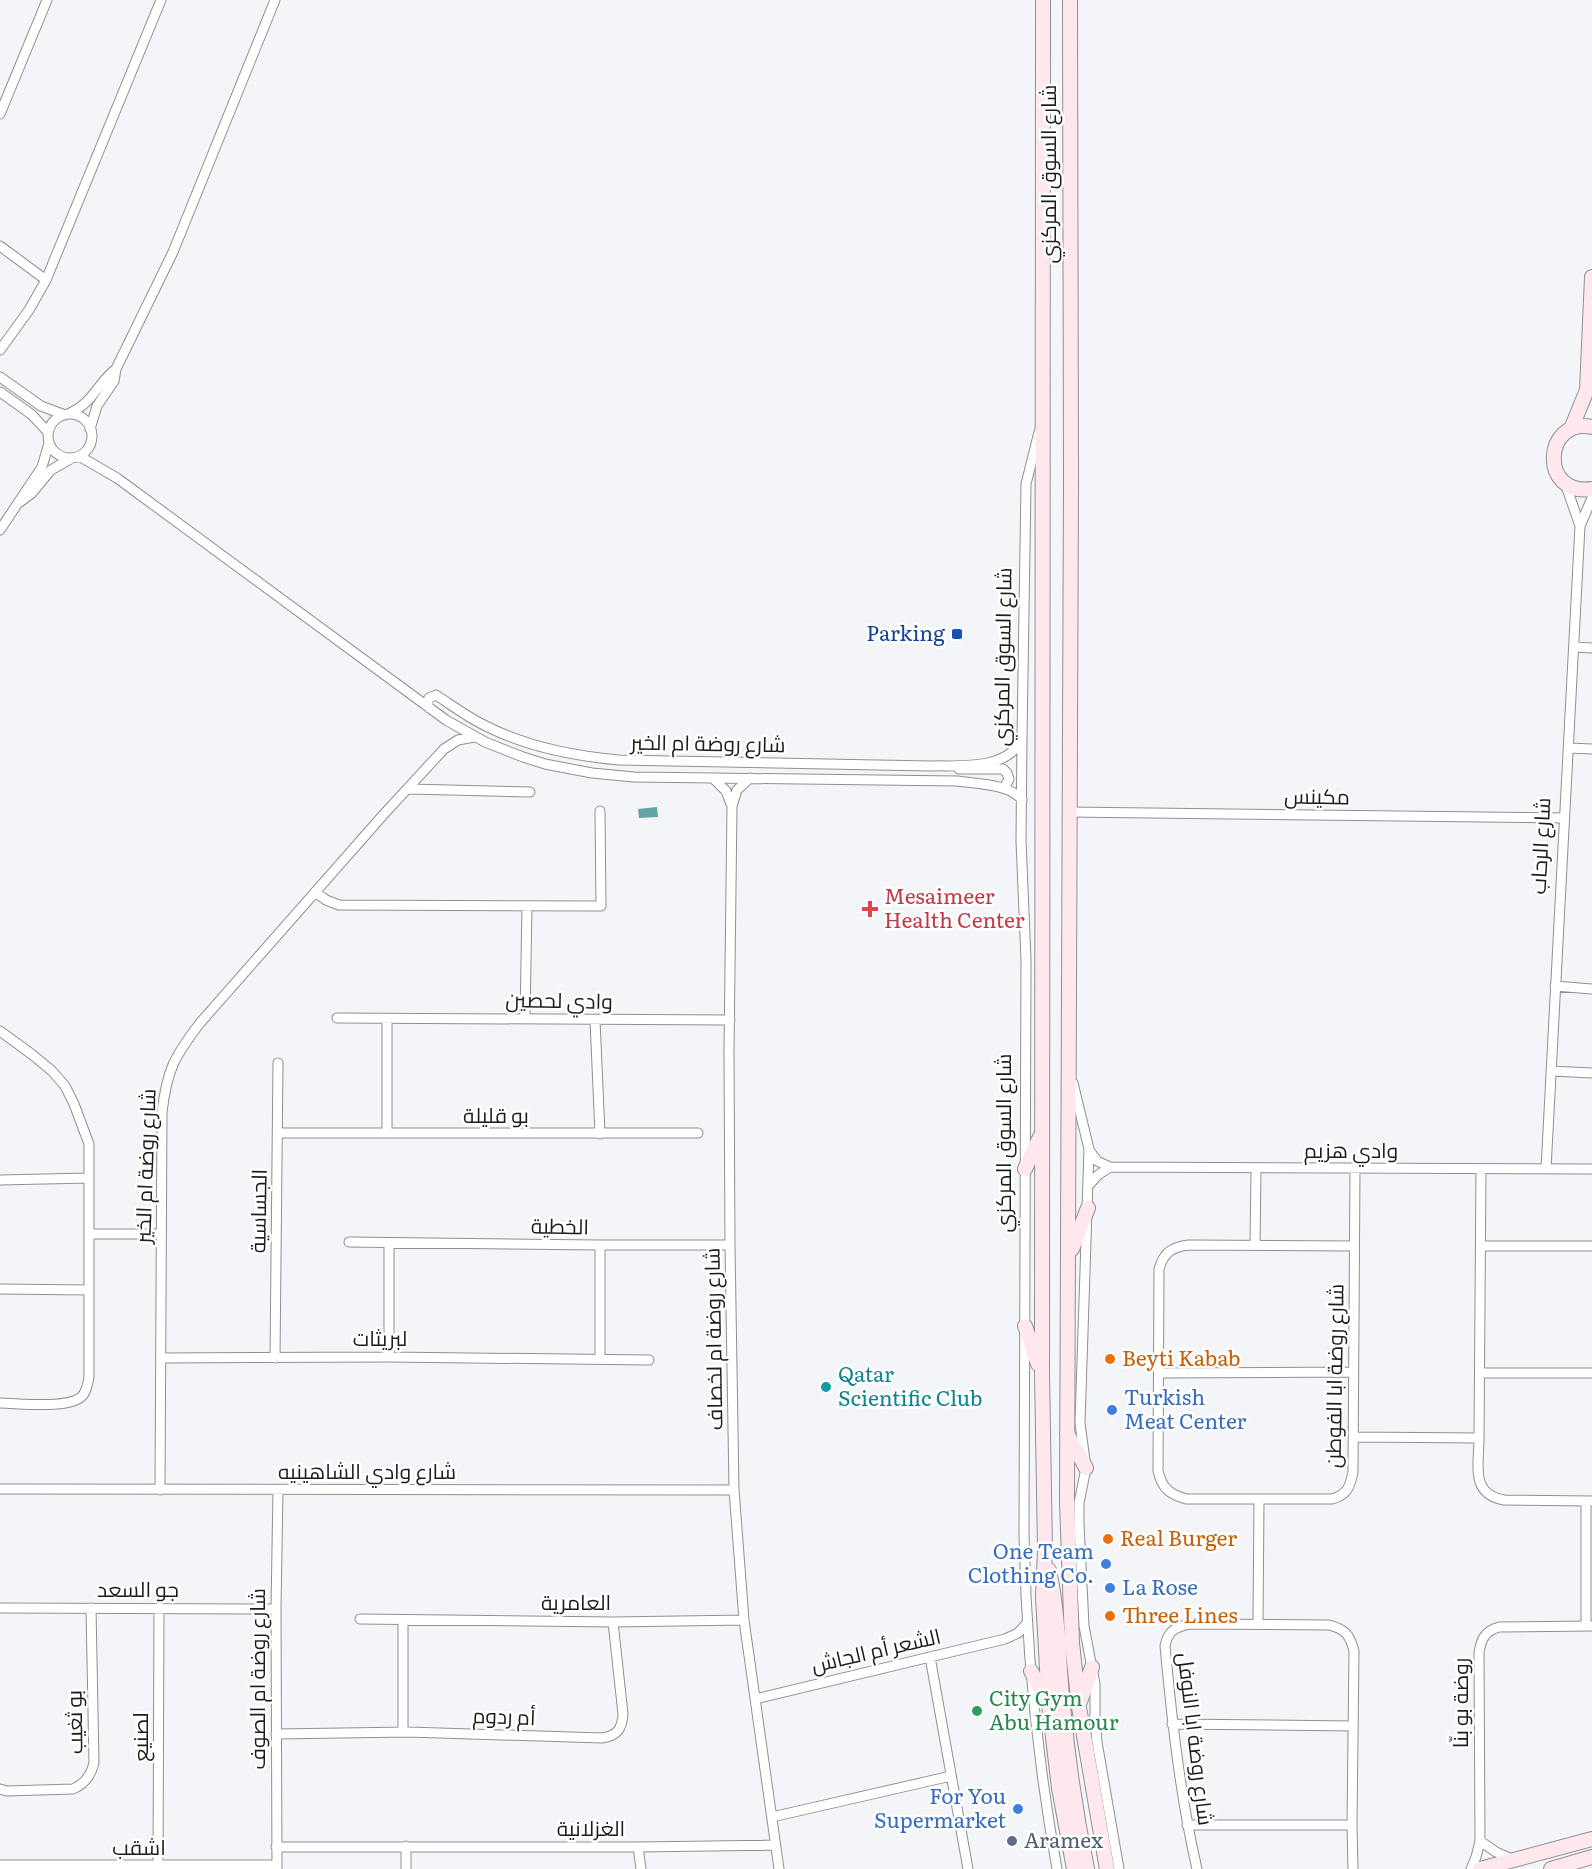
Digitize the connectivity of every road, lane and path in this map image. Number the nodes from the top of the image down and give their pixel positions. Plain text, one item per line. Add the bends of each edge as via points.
1 (47, 0) edge
2 (161, 0) edge
3 (275, 0) edge
4 (1043, 0) edge
5 (1070, 0) edge
6 (0, 114) edge
7 (0, 246) edge
8 (1592, 277) edge
9 (46, 280) junction
10 (0, 350) edge
11 (116, 369) junction
12 (0, 377) edge
13 (1587, 390) junction
14 (0, 392) edge
15 (1592, 404) edge
16 (66, 415) junction
17 (1044, 418) junction
18 (1592, 427) edge
19 (90, 429) junction
20 (1571, 429) junction
21 (48, 432) junction
22 (49, 443) junction
23 (76, 456) junction
24 (1565, 483) junction
25 (1592, 489) edge
26 (1592, 498) edge
27 (20, 502) junction
28 (1580, 526) junction
29 (0, 530) edge
30 (1575, 648) junction
31 (1592, 648) edge
32 (429, 708) junction
33 (446, 720) junction
34 (475, 737) junction
35 (1022, 737) junction
36 (1569, 748) junction
37 (444, 749) junction
38 (1592, 749) edge
39 (948, 765) junction
40 (713, 778) junction
41 (750, 778) junction
42 (1004, 788) junction
43 (409, 789) junction
44 (530, 792) dead end
45 (1022, 800) junction
46 (732, 806) junction
47 (600, 811) dead end
48 (1070, 812) junction
49 (1563, 818) junction
50 (315, 892) junction
51 (527, 906) junction
52 (1555, 986) junction
53 (1592, 988) edge
54 (337, 1018) dead end
55 (525, 1018) junction
56 (387, 1019) junction
57 (595, 1020) junction
58 (730, 1020) junction
59 (0, 1031) edge
60 (278, 1064) dead end
61 (1070, 1068) junction
62 (1551, 1071) junction
63 (1592, 1073) edge
64 (278, 1133) junction
65 (698, 1133) dead end
66 (1042, 1133) junction
67 (387, 1134) junction
68 (600, 1134) junction
69 (1089, 1149) junction
70 (1110, 1167) junction
71 (1355, 1168) junction
72 (1025, 1169) junction
73 (1256, 1169) junction
74 (1481, 1169) junction
75 (1546, 1169) junction
76 (1592, 1169) edge
77 (89, 1178) junction
78 (0, 1180) edge
79 (1088, 1186) junction
80 (1088, 1208) junction
81 (89, 1234) junction
82 (161, 1234) junction
83 (349, 1242) dead end
84 (389, 1243) junction
85 (600, 1245) junction
86 (730, 1245) junction
87 (1255, 1245) junction
88 (1354, 1246) junction
89 (1481, 1246) junction
90 (1592, 1246) edge
91 (1069, 1257) junction
92 (0, 1289) edge
93 (89, 1290) junction
94 (1025, 1326) junction
95 (389, 1357) junction
96 (160, 1358) junction
97 (275, 1358) junction
98 (600, 1358) junction
99 (649, 1359) dead end
100 (1353, 1372) junction
101 (1042, 1373) junction
102 (1159, 1373) junction
103 (1480, 1373) junction
104 (1592, 1373) edge
105 (0, 1403) edge
106 (1066, 1431) junction
107 (1354, 1437) junction
108 (1479, 1438) junction
109 (1086, 1468) junction
110 (0, 1490) edge
111 (160, 1490) junction
112 (278, 1490) junction
113 (735, 1490) junction
114 (1259, 1500) junction
115 (1589, 1501) edge
116 (1045, 1550) junction
117 (0, 1608) edge
118 (91, 1608) junction
119 (159, 1608) junction
120 (276, 1609) junction
121 (360, 1619) dead end
122 (406, 1620) junction
123 (744, 1620) junction
124 (614, 1622) junction
125 (1027, 1623) junction
126 (1258, 1624) junction
127 (1589, 1626) edge
128 (1005, 1639) junction
129 (1029, 1650) junction
130 (930, 1657) junction
131 (1092, 1667) junction
132 (1031, 1671) junction
133 (755, 1699) junction
134 (1049, 1704) junction
135 (1079, 1707) junction
136 (1172, 1724) junction
137 (1353, 1726) junction
138 (406, 1732) junction
139 (276, 1734) junction
140 (951, 1776) junction
141 (0, 1789) edge
142 (772, 1817) junction
143 (1187, 1825) junction
144 (1352, 1825) junction
145 (1592, 1839) edge
146 (1480, 1841) junction
147 (775, 1845) junction
148 (406, 1846) junction
149 (276, 1847) junction
150 (638, 1847) junction
151 (1592, 1857) edge
152 (1515, 1860) junction
153 (0, 1865) edge
154 (158, 1866) junction
155 (277, 1867) edge
156 (406, 1869) edge
157 (641, 1869) edge
158 (779, 1869) edge
159 (968, 1869) edge
160 (1057, 1869) edge
161 (1074, 1869) edge
162 (1087, 1869) edge
163 (1107, 1869) edge
164 (1119, 1869) edge
165 (1197, 1869) edge
166 (1353, 1869) edge
167 (1471, 1869) edge
168 (1480, 1869) edge
169 (1551, 1869) edge

1 - 6 street
2 - 9 street
3 - 11 street via 173,252
4 - 17 main road, شارع السوق المركزي
5 - 48 main road, شارع السوق المركزي
7 - 9 street
8 - 13 main road
9 - 10 street
11 - 16 street via 89,400
11 - 19 street via 116,378 97,406
12 - 16 street via 41,406
13 - 15 main road
13 - 20 main road
14 - 21 street
16 - 19 street via 81,418
16 - 21 street via 52,423
17 - 35 street, شارع السوق المركزي via 1026,484
17 - 66 main road, شارع السوق المركزي
18 - 20 main road
19 - 23 street via 90,444
20 - 24 main road via 1562,435 1553,454 1558,475
21 - 22 street
22 - 23 street via 59,455
22 - 27 street via 42,467
23 - 27 street via 51,470
23 - 32 street via 117,478
24 - 25 main road via 1581,490
24 - 28 street, شارع الرحاب
26 - 28 street, شارع الرحاب
27 - 29 street
28 - 30 street, شارع الرحاب
30 - 31 street
30 - 36 street, شارع الرحاب
32 - 33 street, شارع روضة ام الخير
32 - 39 street, شارع روضة ام الخير via 429,698 436,695 504,735 600,759
33 - 34 street, شارع روضة ام الخير
33 - 37 street via 450,734
34 - 37 street, شارع روضة ام الخير via 458,740
34 - 40 street, شارع روضة ام الخير via 523,758 568,769 615,776
35 - 39 street, شارع روضة ام الخير via 1014,751 1000,759
35 - 45 street, شارع السوق المركزي
36 - 38 street
36 - 49 street, شارع الرحاب
37 - 43 street, شارع روضة ام الخير
39 - 42 street via 968,770 1003,769 1009,779
40 - 41 street, شارع روضة ام الخير
40 - 46 street via 726,791
41 - 42 street, شارع روضة ام الخير via 943,780
41 - 46 street, شارع روضة ام لخصاف via 737,790
42 - 45 street, شارع روضة ام الخير
43 - 44 street
43 - 50 street, شارع روضة ام الخير
45 - 72 street, شارع السوق المركزي
46 - 58 street, شارع روضة ام لخصاف
47 - 51 street via 601,906
48 - 49 street, مكينس
48 - 61 main road, شارع السوق المركزي
49 - 52 street, شارع الرحاب
50 - 51 street via 339,905
50 - 82 street, شارع روضة ام الخير via 200,1023 171,1066 162,1112
51 - 55 street
52 - 53 street
52 - 62 street, شارع الرحاب
54 - 56 street, وادي لحصين
55 - 56 street, وادي لحصين
55 - 57 street, وادي لحصين
56 - 67 street
57 - 58 street, وادي لحصين
57 - 68 street
58 - 86 street, شارع روضة ام لخصاف
59 - 77 street via 43,1063 65,1086 89,1144
60 - 64 street, الجساسية
61 - 69 street, شارع السوق المركزي
61 - 91 main road, شارع السوق المركزي
62 - 63 street
62 - 75 street, شارع الرحاب
64 - 67 street, بو قليلة
64 - 97 street, الجساسية
65 - 68 street, بو قليلة
66 - 72 main road
66 - 101 main road, شارع السوق المركزي
67 - 68 street, بو قليلة
69 - 70 street via 1097,1161
69 - 79 street, شارع السوق المركزي
70 - 73 street, وادي هزيم
70 - 79 street
71 - 73 street, وادي هزيم
71 - 74 street, وادي هزيم
71 - 88 street, شارع روضة ابا الفوطن
72 - 94 street, شارع السوق المركزي
73 - 87 street
74 - 75 street, وادي هزيم
74 - 89 street
75 - 76 street, وادي هزيم
77 - 78 street
77 - 81 street
79 - 80 street, شارع السوق المركزي
80 - 91 main road
80 - 109 street, شارع السوق المركزي via 1080,1423
81 - 82 street
81 - 93 street
82 - 96 street, شارع روضة ام الخير
83 - 84 street, الخطية
84 - 85 street, الخطية
84 - 95 street
85 - 86 street, الخطية
85 - 98 street
86 - 113 street, شارع روضة ام لخصاف
87 - 88 street, شارع روضة ابا الفوطن
87 - 102 street, شارع روضة ابا الفوطن via 1178,1246 1162,1258
88 - 100 street, شارع روضة ابا الفوطن
89 - 90 street
89 - 103 street
91 - 106 main road, شارع السوق المركزي
92 - 93 street
93 - 105 street via 89,1377 83,1396 66,1404
94 - 101 main road
94 - 125 street, شارع السوق المركزي
95 - 97 street, لبريثات
95 - 98 street, لبريثات
96 - 97 street, لبريثات
96 - 111 street, شارع روضة ام الخير
98 - 99 street, لبريثات
100 - 102 street
100 - 107 street, شارع روضة ابا الفوطن
101 - 116 main road, شارع السوق المركزي
102 - 114 street, شارع روضة ابا الفوطن via 1158,1471 1165,1489 1186,1500
103 - 104 street
103 - 108 street
106 - 109 main road
106 - 135 main road, شارع السوق المركزي via 1072,1632
107 - 108 street
107 - 114 street, شارع روضة ابا الفوطن via 1351,1484 1341,1497
108 - 115 street via 1479,1479 1486,1493 1494,1498
109 - 131 street, شارع السوق المركزي via 1079,1524 1084,1626
110 - 111 street, شارع وادي الشاهينيه
111 - 112 street, شارع وادي الشاهينيه
112 - 113 street, شارع وادي الشاهينيه
112 - 120 street, شارع روضة ام الصوف
113 - 123 street, شارع روضة ام لخصاف
114 - 126 street
115 - 127 street, روضة بو بنّا
116 - 134 main road, شارع السوق المركزي via 1043,1597
116 - 162 main road via 1055,1597 1063,1707
117 - 118 street, جو السعد
118 - 119 street, جو السعد
118 - 141 street, بو ثغيب via 91,1772 73,1790
119 - 120 street, جو السعد
119 - 154 street, لصنيع
120 - 139 street, شارع روضة ام الصوف
121 - 122 street, العامرية
122 - 124 street, العامرية
122 - 138 street
123 - 124 street, العامرية
123 - 133 street, شارع روضة ام لخصاف
124 - 138 street, أم ردوم via 623,1714 622,1724 612,1737
125 - 128 street, الشعر أم الجاش
125 - 129 street, شارع السوق المركزي
126 - 136 street, شارع روضة ابا النوفل via 1188,1624 1173,1629 1165,1646
126 - 137 street, شارع روضة ابا النوفل via 1329,1625 1348,1633 1353,1651
127 - 146 street, روضة بو بنّا via 1499,1627 1491,1629 1480,1642
128 - 129 street
128 - 130 street, الشعر أم الجاش
129 - 132 street, شارع السوق المركزي
130 - 133 street, الشعر أم الجاش
130 - 140 street
131 - 135 main road
131 - 164 street, شارع السوق المركزي via 1097,1742
132 - 134 main road
132 - 160 street, شارع السوق المركزي via 1036,1734
133 - 142 street, شارع روضة ام لخصاف
134 - 161 main road, شارع السوق المركزي
135 - 163 main road, شارع السوق المركزي
136 - 137 street
136 - 143 street, شارع روضة ابا النوفل
137 - 144 street, شارع روضة ابا النوفل
138 - 139 street, أم ردوم
139 - 149 street, شارع روضة ام الصوف
140 - 142 street
140 - 159 street
142 - 147 street, شارع روضة ام لخصاف
143 - 144 street
143 - 165 street, شارع روضة ابا النوفل
144 - 166 street, شارع روضة ابا النوفل
145 - 152 main road
146 - 152 street
146 - 167 street, روضة بو بنّا
147 - 150 street, الغزلانية
147 - 158 street, شارع روضة ام لخصاف
148 - 149 street, الغزلانية
148 - 150 street, الغزلانية
148 - 156 street
149 - 155 street, شارع روضة ام الصوف
150 - 157 street
151 - 169 main road
152 - 168 main road
153 - 154 street, اشقب
154 - 155 street, اشقب

